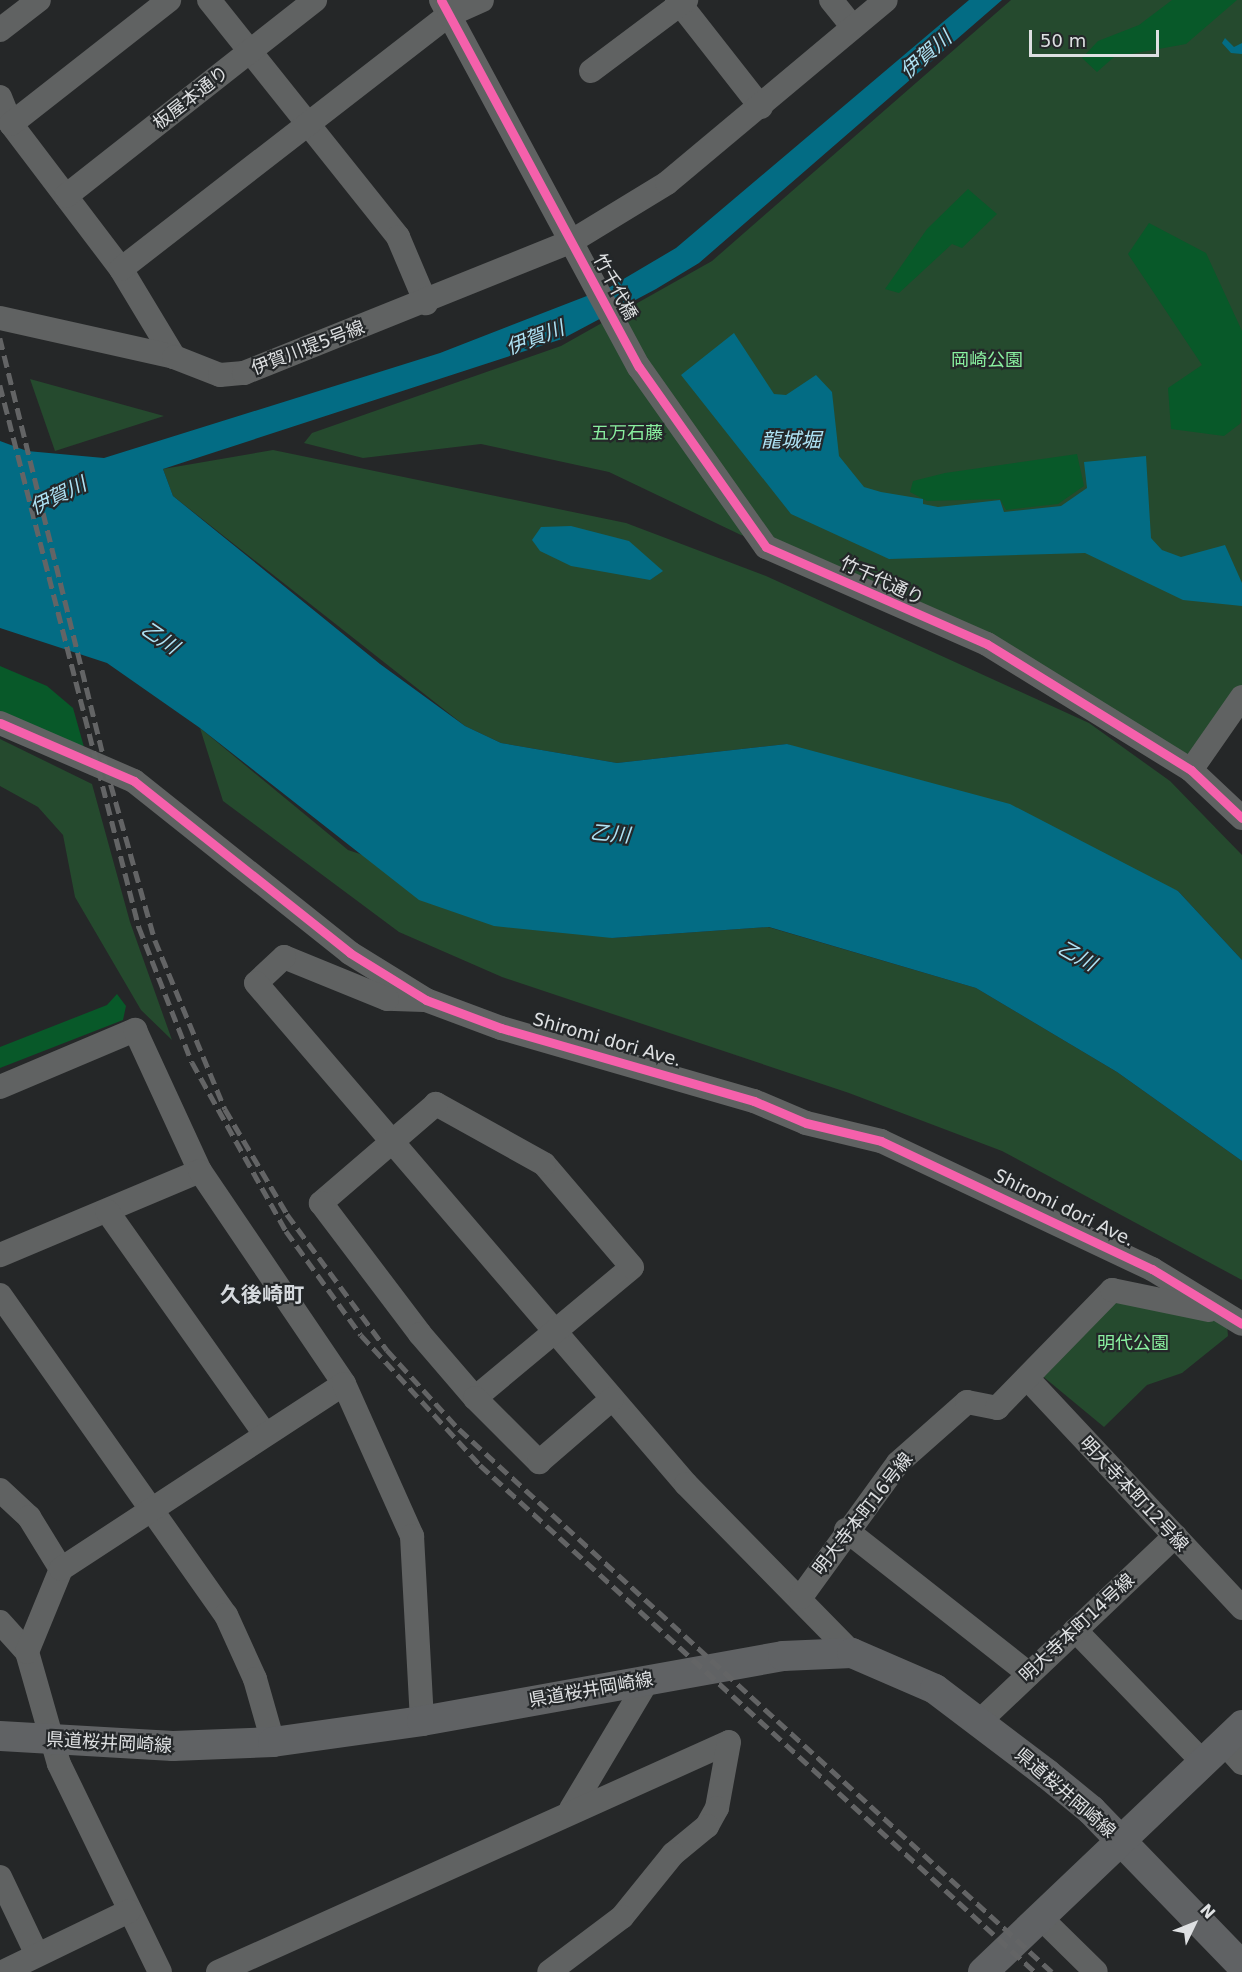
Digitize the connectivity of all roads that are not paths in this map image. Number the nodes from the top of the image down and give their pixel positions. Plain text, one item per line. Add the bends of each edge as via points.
1 (39, 0) edge
2 (169, 0) edge
3 (209, 0) edge
4 (315, 0) edge
5 (482, 0) edge
6 (831, 0) edge
7 (886, 0) edge
8 (681, 1) edge
9 (445, 8) edge
10 (853, 27) junction
11 (0, 30) edge
12 (250, 52) junction
13 (591, 71) dead end
14 (0, 97) edge
15 (761, 107) junction
16 (306, 123) junction
17 (11, 124) junction
18 (66, 196) junction
19 (572, 241) junction
20 (121, 269) junction
21 (426, 303) junction
22 (0, 318) edge
23 (630, 349) joint
24 (174, 357) junction
25 (1242, 697) edge
26 (0, 723) edge
27 (1191, 770) junction
28 (1238, 814) edge
29 (426, 1000) junction
30 (0, 1087) edge
31 (392, 1142) junction
32 (200, 1171) junction
33 (107, 1211) junction
34 (0, 1255) edge
35 (0, 1295) edge
36 (1233, 1318) edge
37 (554, 1332) junction
38 (1028, 1378) junction
39 (344, 1384) junction
40 (475, 1398) junction
41 (612, 1399) junction
42 (265, 1434) junction
43 (0, 1490) edge
44 (151, 1510) junction
45 (846, 1530) junction
46 (1175, 1536) junction
47 (61, 1569) junction
48 (801, 1597) junction
49 (1242, 1608) edge
50 (0, 1622) edge
51 (1075, 1630) junction
52 (27, 1652) junction
53 (852, 1653) junction
54 (1029, 1674) junction
55 (648, 1680) junction
56 (980, 1720) junction
57 (422, 1721) junction
58 (0, 1736) edge
59 (51, 1741) junction
60 (273, 1742) junction
61 (1228, 1748) edge
62 (571, 1809) junction
63 (1120, 1841) junction
64 (0, 1877) edge
65 (129, 1911) junction
66 (1040, 1917) junction
67 (37, 1955) junction
68 (1242, 1966) edge
69 (3, 1972) edge
70 (160, 1972) edge
71 (218, 1972) edge
72 (549, 1972) edge
73 (983, 1972) edge
74 (1096, 1972) edge

1 - 11 street
2 - 17 street
3 - 12 street
4 - 12 street, 板屋本通り
5 - 9 street
6 - 10 street
7 - 10 street, 伊賀川堤5号線
8 - 13 street
8 - 15 street
9 - 16 street
9 - 19 street, 竹千代橋
10 - 15 street, 伊賀川堤5号線
12 - 16 street
12 - 18 street, 板屋本通り
14 - 17 street
15 - 19 street, 伊賀川堤5号線 via 667,183
16 - 20 street
16 - 21 street via 398,237
17 - 18 street
18 - 20 street
19 - 21 street, 伊賀川堤5号線
19 - 23 street, 竹千代橋
20 - 24 street
21 - 24 street, 伊賀川堤5号線 via 244,373 220,375
22 - 24 street, 伊賀川堤5号線
23 - 27 street, 竹千代通り via 766,547 987,644
25 - 27 street
26 - 29 street, Shiromi dori Ave. via 134,781 203,831 350,953
27 - 28 street, 竹千代通り
29 - 31 street via 387,999 284,957 256,983
29 - 36 street, Shiromi dori Ave. via 501,1028 754,1101 806,1123 880,1141 1152,1269
30 - 32 street via 135,1030
31 - 37 street
31 - 37 street via 436,1104 544,1164 632,1268
31 - 40 street via 321,1203 363,1262
32 - 33 street
32 - 39 street
33 - 34 street
33 - 42 street
35 - 44 street
36 - 38 street, 明大寺本町16号線 via 1112,1290
37 - 40 street
37 - 41 street
38 - 45 street, 明大寺本町16号線 via 997,1408 967,1402 959,1408 898,1463
38 - 46 street, 明大寺本町12号線
39 - 42 street
39 - 57 street via 412,1536
40 - 41 street via 539,1462
41 - 48 street via 686,1484
42 - 44 street
43 - 47 street via 29,1517
44 - 47 street
44 - 60 street via 226,1614 255,1679
45 - 48 street, 明大寺本町16号線
45 - 54 street
46 - 49 street, 明大寺本町12号線
46 - 51 street, 明大寺本町14号線
47 - 52 street
48 - 53 street
50 - 52 street
51 - 54 street, 明大寺本町14号線
51 - 61 street
52 - 59 street
53 - 55 main road, 県道桜井岡崎線 via 783,1656
53 - 56 main road, 県道桜井岡崎線 via 935,1689
54 - 56 street, 明大寺本町14号線
55 - 57 main road, 県道桜井岡崎線
55 - 62 street
56 - 63 main road, 県道桜井岡崎線
57 - 60 main road, 県道桜井岡崎線
58 - 59 main road, 県道桜井岡崎線
59 - 60 main road, 県道桜井岡崎線 via 173,1746
59 - 65 street
61 - 63 main road
62 - 71 street
62 - 72 street via 729,1742 720,1797 707,1826 673,1854 622,1917
63 - 66 main road
63 - 68 main road, 県道桜井岡崎線
64 - 67 street
65 - 67 street
65 - 70 street
66 - 73 main road
66 - 74 street
67 - 69 street

